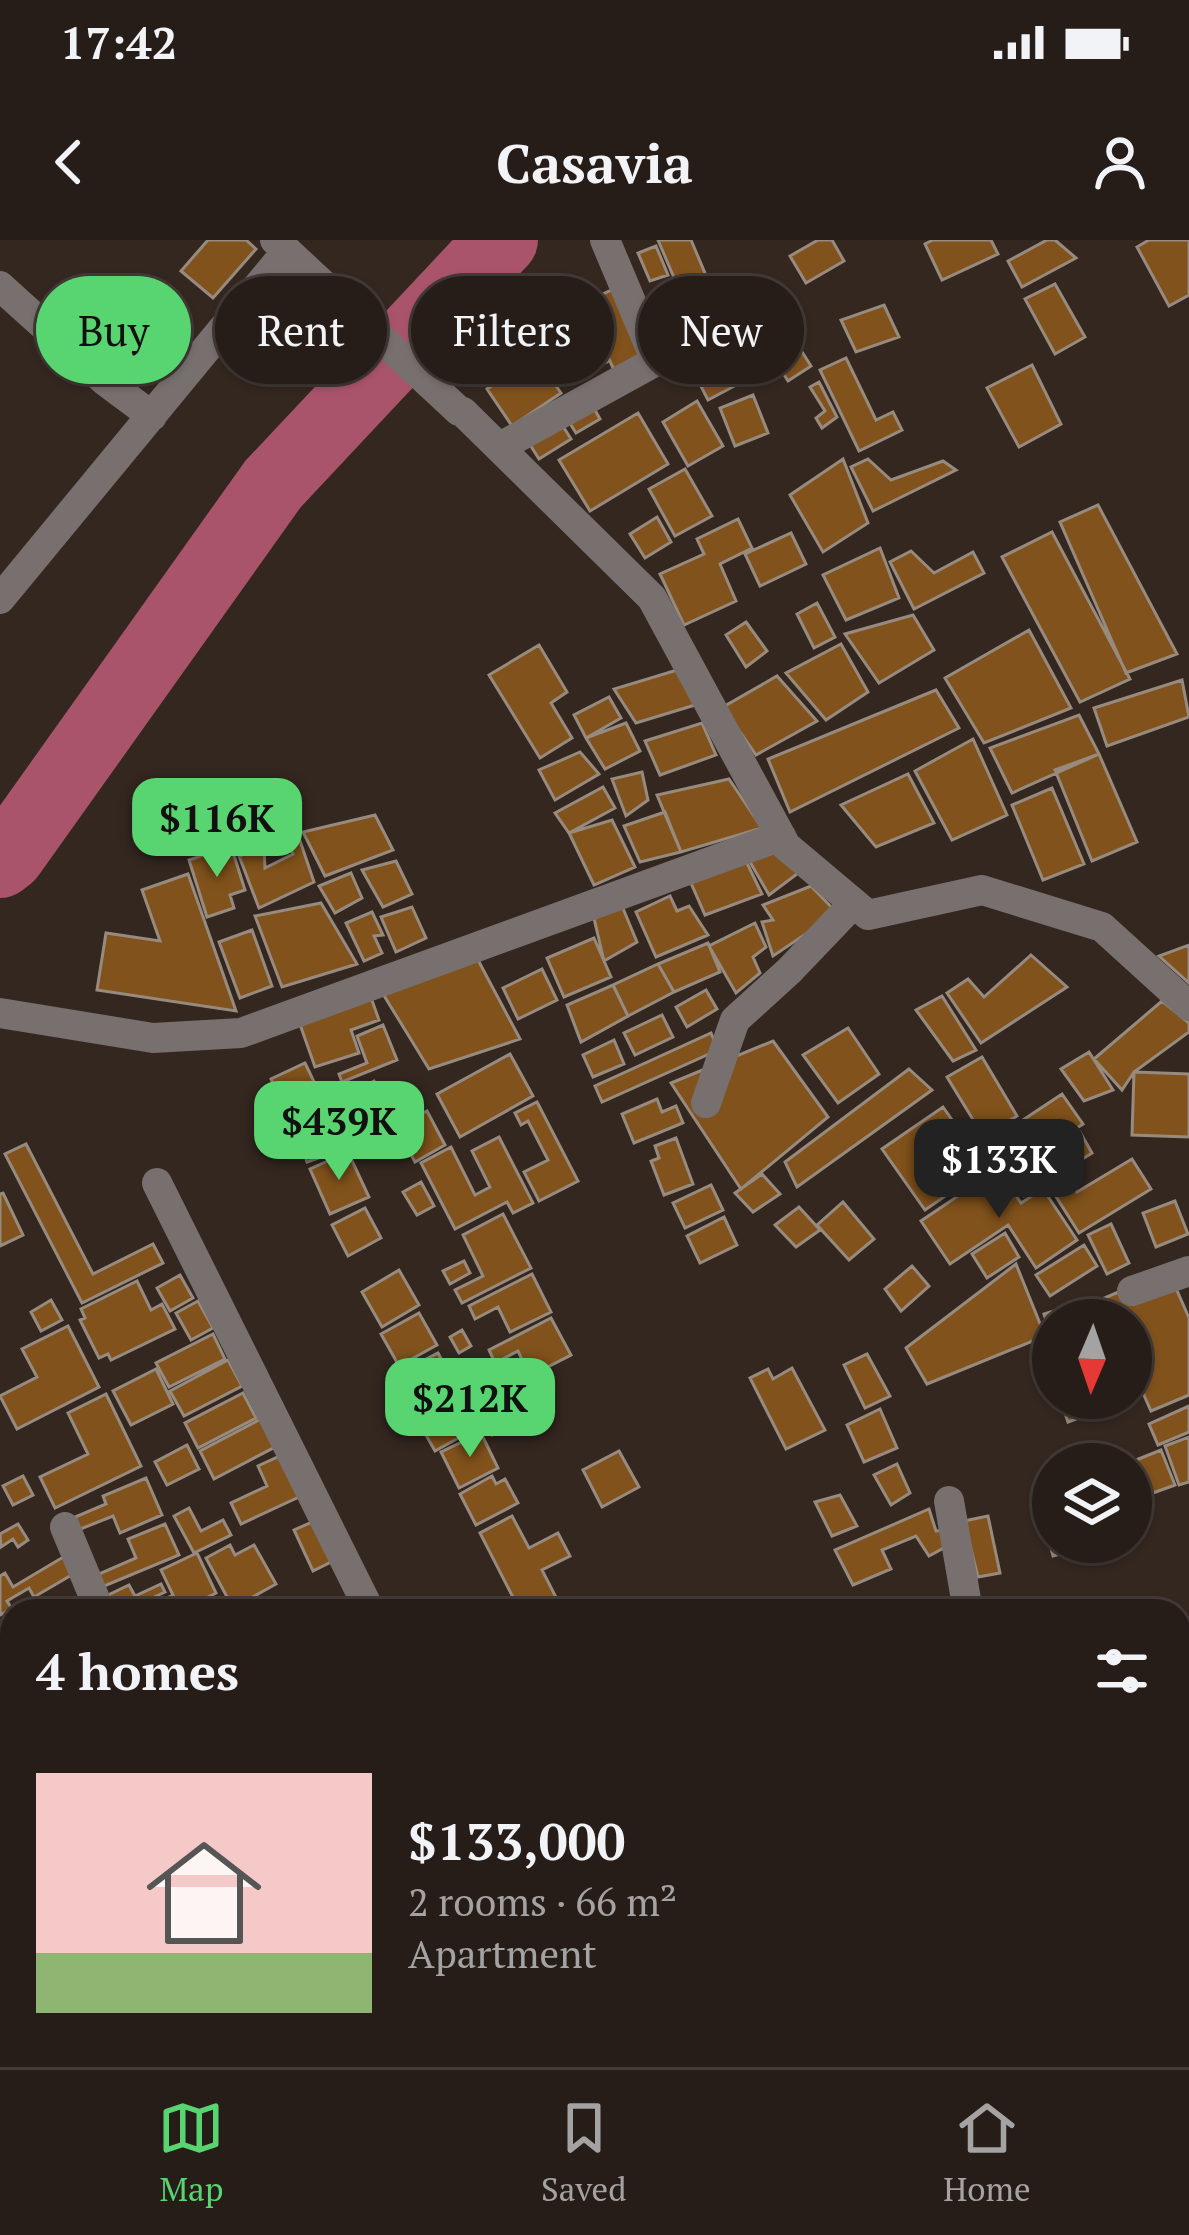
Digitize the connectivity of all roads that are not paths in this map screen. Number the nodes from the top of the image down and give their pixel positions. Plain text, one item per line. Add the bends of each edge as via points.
1 (605, 240) edge
2 (281, 245) edge
3 (0, 286) edge
4 (152, 416) junction
5 (500, 447) junction
6 (0, 599) edge
7 (781, 836) junction
8 (854, 903) junction
9 (1189, 1006) edge
10 (0, 1013) edge
11 (706, 1103) dead end
12 (157, 1183) dead end
13 (1189, 1271) edge
14 (1132, 1291) dead end
15 (949, 1501) dead end
16 (64, 1528) dead end
17 (95, 1599) edge
18 (364, 1599) edge
19 (966, 1599) edge

1 - 5 street via 656,361
2 - 4 street
2 - 5 street
3 - 4 street
4 - 6 street
5 - 7 street via 652,598
7 - 8 street
7 - 10 street via 241,1034 154,1038
8 - 9 street via 868,915 982,890 1102,927
8 - 11 street via 735,1020
12 - 18 street
13 - 14 street
15 - 19 street
16 - 17 street

